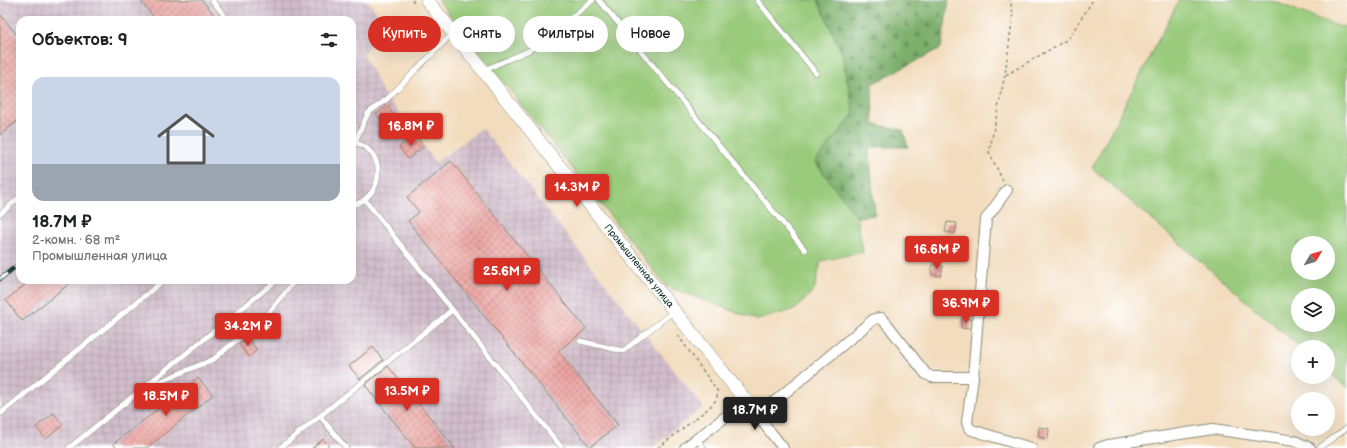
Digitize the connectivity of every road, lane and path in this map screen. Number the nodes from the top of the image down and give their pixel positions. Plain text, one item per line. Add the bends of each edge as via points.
1 (212, 0) edge
2 (427, 0) edge
3 (593, 0) edge
4 (599, 0) edge
5 (757, 0) edge
6 (1010, 0) edge
7 (1093, 0) edge
8 (225, 16) edge
9 (449, 28) edge
10 (449, 37) edge
11 (468, 52) edge
12 (483, 70) junction
13 (816, 72) dead end
14 (1005, 75) junction
15 (356, 138) edge
16 (356, 143) edge
17 (1007, 190) joint
18 (16, 200) edge
19 (365, 200) junction
20 (356, 203) edge
21 (0, 214) edge
22 (805, 250) dead end
23 (159, 284) edge
24 (273, 284) edge
25 (292, 284) edge
26 (451, 311) junction
27 (670, 314) junction
28 (580, 341) dead end
29 (973, 377) junction
30 (140, 389) junction
31 (746, 401) junction
32 (0, 414) edge
33 (320, 416) junction
34 (757, 416) junction
35 (1347, 428) edge
36 (697, 439) junction
37 (69, 448) edge
38 (280, 448) edge
39 (346, 448) edge
40 (562, 448) edge
41 (658, 448) edge
42 (685, 448) edge
43 (704, 448) edge
44 (783, 448) edge
45 (1031, 448) edge
46 (1099, 448) edge
47 (1310, 448) edge
48 (1319, 448) edge

1 - 8 lane
2 - 9 street, Промышленная улица
3 - 12 lane via 528,51
4 - 22 lane
5 - 13 lane
6 - 14 path via 1013,14
7 - 14 path via 1068,39
10 - 15 lane via 387,99 368,113
11 - 12 street, Промышленная улица
12 - 27 street, Промышленная улица
14 - 17 path via 989,152
16 - 19 lane via 370,152 378,168 376,186
17 - 29 street via 986,219
18 - 21 lane
19 - 20 lane
19 - 26 lane
23 - 32 lane
24 - 30 lane
25 - 30 lane via 268,314 214,359
26 - 33 lane
26 - 40 lane
27 - 28 lane via 623,351
27 - 31 street, Промышленная улица
27 - 41 path via 718,392 716,400 709,408
29 - 34 street via 932,377 926,374 887,324 881,318 874,319
29 - 45 street via 967,422 969,428
30 - 37 lane
31 - 34 street, Промышленная улица
31 - 36 street
33 - 38 lane
33 - 39 lane
34 - 44 street, Промышленная улица
35 - 48 lane
36 - 42 street
36 - 43 lane
46 - 47 street via 1213,429 1295,441

